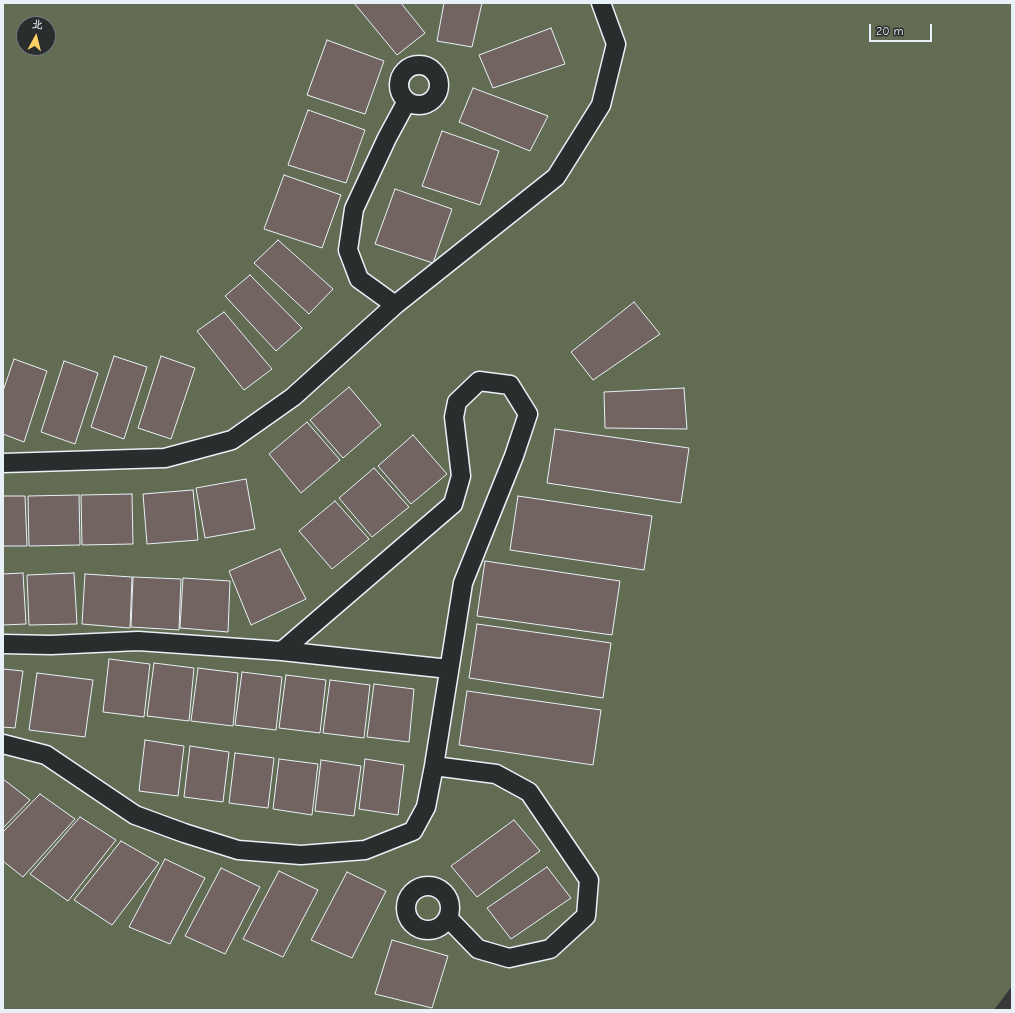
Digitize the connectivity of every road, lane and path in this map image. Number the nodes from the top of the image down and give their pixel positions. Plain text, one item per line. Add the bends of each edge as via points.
1 (601, 3) edge
2 (407, 101) dead end
3 (395, 305) junction
4 (3, 463) edge
5 (3, 644) edge
6 (282, 652) junction
7 (449, 668) junction
8 (3, 744) edge
9 (434, 766) junction
10 (448, 918) dead end

1 - 3 street via 616,44 601,105 556,177
2 - 3 street via 354,209 348,250 359,279
3 - 4 street via 293,397 232,440 165,458
5 - 6 street via 51,645 138,641
6 - 7 street
6 - 7 street via 453,504 460,476 454,417 456,402 479,381 510,385 528,414 514,456 463,583
7 - 9 street
8 - 9 street via 46,755 135,815 238,850 301,854 365,850 413,831 426,807
9 - 10 street via 496,774 529,792 588,880 586,916 550,949 509,958 478,949

